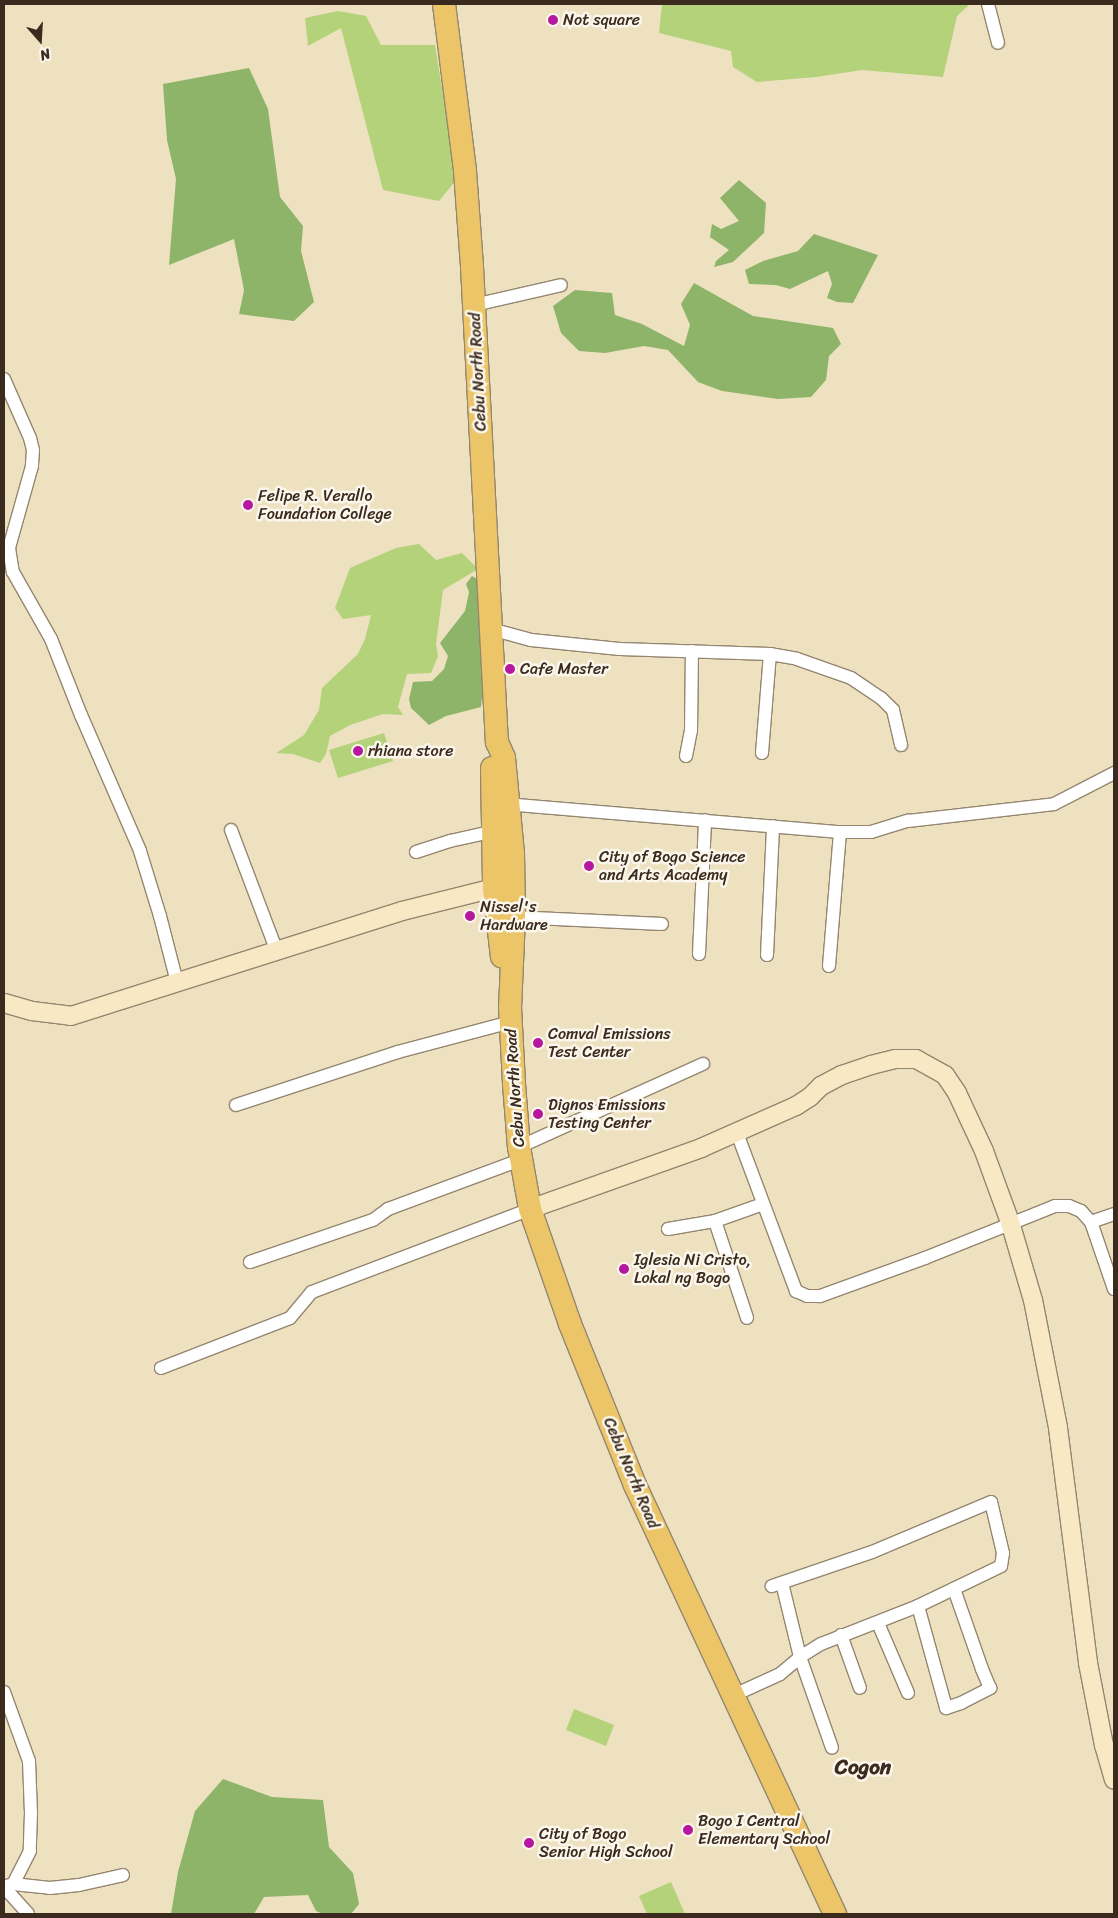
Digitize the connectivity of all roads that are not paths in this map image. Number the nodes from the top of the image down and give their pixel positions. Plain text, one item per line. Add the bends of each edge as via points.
1 (444, 4) edge
2 (988, 4) edge
3 (998, 43) dead end
4 (561, 284) dead end
5 (474, 305) junction
6 (4, 379) edge
7 (491, 629) junction
8 (692, 651) junction
9 (770, 654) junction
10 (901, 745) dead end
11 (762, 754) dead end
12 (686, 756) dead end
13 (1114, 773) edge
14 (501, 805) junction
15 (705, 820) junction
16 (773, 826) junction
17 (231, 830) dead end
18 (492, 832) junction
19 (840, 832) junction
20 (416, 852) dead end
21 (503, 863) junction
22 (504, 888) junction
23 (514, 916) junction
24 (662, 924) dead end
25 (277, 952) junction
26 (699, 954) dead end
27 (767, 955) dead end
28 (829, 966) dead end
29 (177, 982) junction
30 (4, 1003) edge
31 (511, 1014) junction
32 (703, 1064) dead end
33 (236, 1105) dead end
34 (737, 1133) junction
35 (520, 1154) junction
36 (763, 1204) junction
37 (530, 1209) junction
38 (1114, 1214) edge
39 (715, 1220) junction
40 (1010, 1222) junction
41 (1091, 1222) junction
42 (668, 1229) dead end
43 (250, 1262) dead end
44 (1111, 1272) edge
45 (1114, 1289) edge
46 (747, 1318) dead end
47 (161, 1368) dead end
48 (954, 1589) junction
49 (918, 1606) junction
50 (878, 1623) junction
51 (841, 1635) junction
52 (800, 1657) junction
53 (860, 1688) dead end
54 (4, 1692) edge
55 (908, 1693) dead end
56 (732, 1696) junction
57 (832, 1748) dead end
58 (1114, 1780) edge
59 (123, 1876) dead end
60 (7, 1886) edge
61 (28, 1914) edge
62 (835, 1914) edge

1 - 5 highway, Cebu North Road via 465,171
2 - 3 street
4 - 5 street
5 - 7 highway, Cebu North Road
6 - 29 street via 33,450 32,466 9,548 13,572 51,638 140,851
7 - 8 street via 531,640 620,649
7 - 14 highway, Cebu North Road via 497,742 492,759
8 - 9 street
8 - 12 street via 691,731
9 - 10 street via 797,659 850,678 881,698 893,710
9 - 11 street
13 - 19 street via 1054,804 908,821 871,832
14 - 15 street
14 - 18 highway, Cebu North Road
14 - 21 highway, Cebu North Road
15 - 16 street
15 - 26 street
16 - 19 street
16 - 27 street
17 - 25 street
18 - 20 street
18 - 21 highway, Cebu North Road
19 - 28 street
21 - 22 highway, Cebu North Road
22 - 23 highway, Cebu North Road
22 - 25 street via 402,911
22 - 31 highway, Cebu North Road
23 - 24 street
23 - 31 highway, Cebu North Road
25 - 29 street
29 - 30 street via 71,1016 32,1011
31 - 33 street
31 - 35 highway, Cebu North Road
32 - 35 street
34 - 36 street
34 - 37 street
34 - 40 street via 796,1106 821,1086 842,1075 895,1059 916,1059 945,1075 957,1093 984,1151
35 - 37 highway, Cebu North Road
35 - 43 street via 388,1209 373,1220
36 - 39 street
36 - 40 street via 796,1292 807,1296 820,1296 925,1258
37 - 47 street via 312,1292 290,1318
37 - 56 highway, Cebu North Road via 570,1324 635,1485
38 - 41 street
39 - 42 street
39 - 46 street
40 - 41 street via 1055,1206 1069,1206 1082,1211
40 - 58 street via 1033,1300 1051,1389 1088,1663
41 - 44 street
44 - 45 street
48 - 49 street
48 - 49 street via 990,1688 961,1703 946,1708
48 - 52 street via 1001,1566 1003,1554 991,1502 898,1542 776,1584
49 - 50 street
50 - 51 street
50 - 55 street
51 - 52 street
51 - 53 street
52 - 56 street via 780,1674
52 - 57 street
54 - 60 street via 29,1761 30,1851
56 - 62 highway, Cebu North Road
59 - 60 street via 50,1888
60 - 61 street

